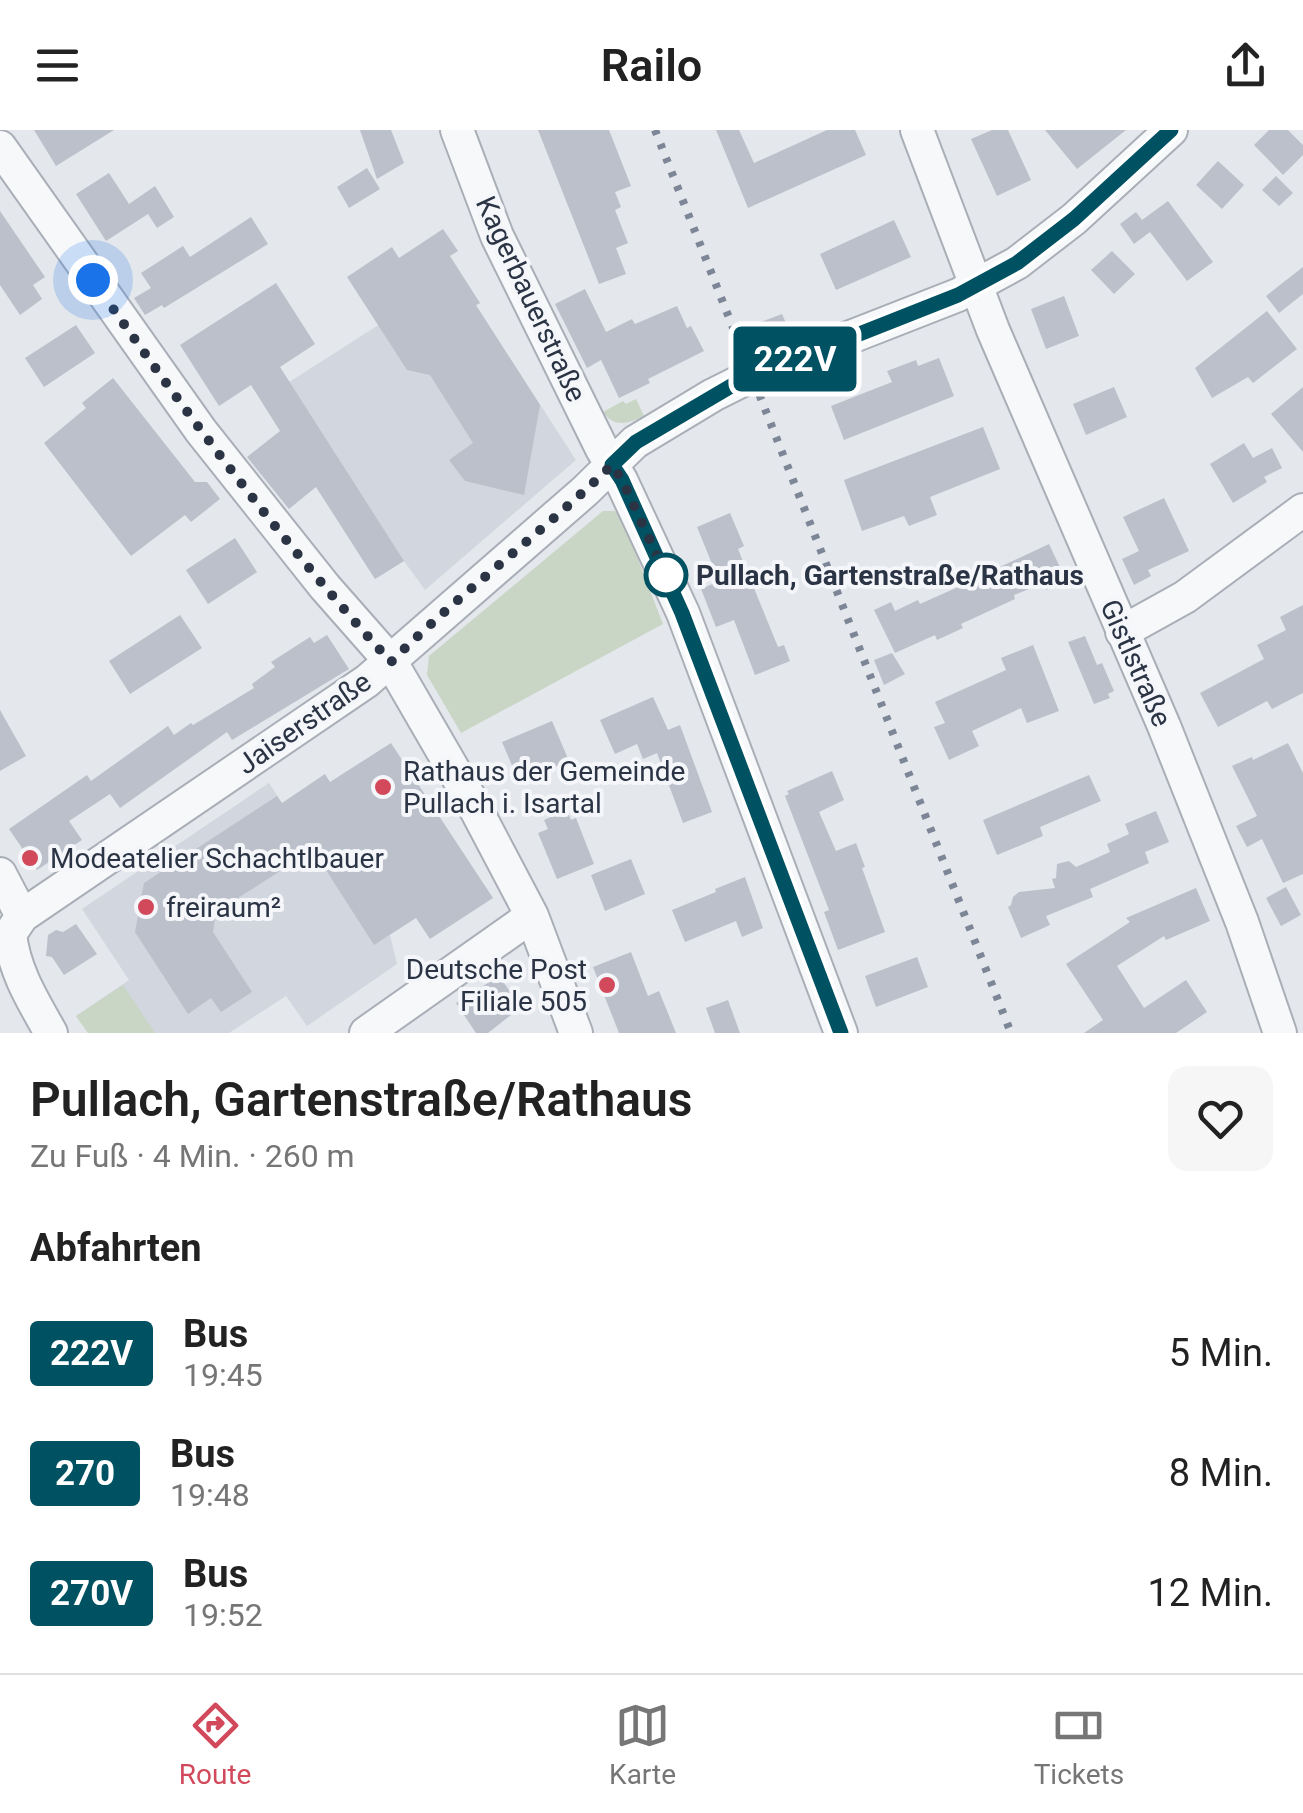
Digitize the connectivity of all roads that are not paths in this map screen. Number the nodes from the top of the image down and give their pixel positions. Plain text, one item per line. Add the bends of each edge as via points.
1 (457, 130) edge
2 (917, 130) edge
3 (1171, 130) edge
4 (0, 147) edge
5 (976, 286) junction
6 (612, 465) junction
7 (1303, 510) edge
8 (1122, 632) junction
9 (391, 662) junction
10 (0, 874) edge
11 (22, 916) junction
12 (532, 916) junction
13 (51, 1033) edge
14 (366, 1033) edge
15 (576, 1033) edge
16 (841, 1033) edge
17 (1280, 1033) edge

1 - 6 street, Kagerbauerstraße via 498,236
2 - 5 street, Gistlstraße
3 - 5 street, Jaiserstraße via 1074,219
4 - 9 street via 201,431
5 - 6 street, Jaiserstraße via 738,382 636,442
5 - 8 street, Gistlstraße
6 - 9 street, Jaiserstraße
6 - 16 street, Kagerbauerstraße via 682,613
7 - 8 street via 1185,597
8 - 17 street, Gistlstraße
9 - 11 street, Jaiserstraße
9 - 12 street
10 - 11 street
11 - 13 street via 10,934 12,954
12 - 14 street
12 - 15 street

